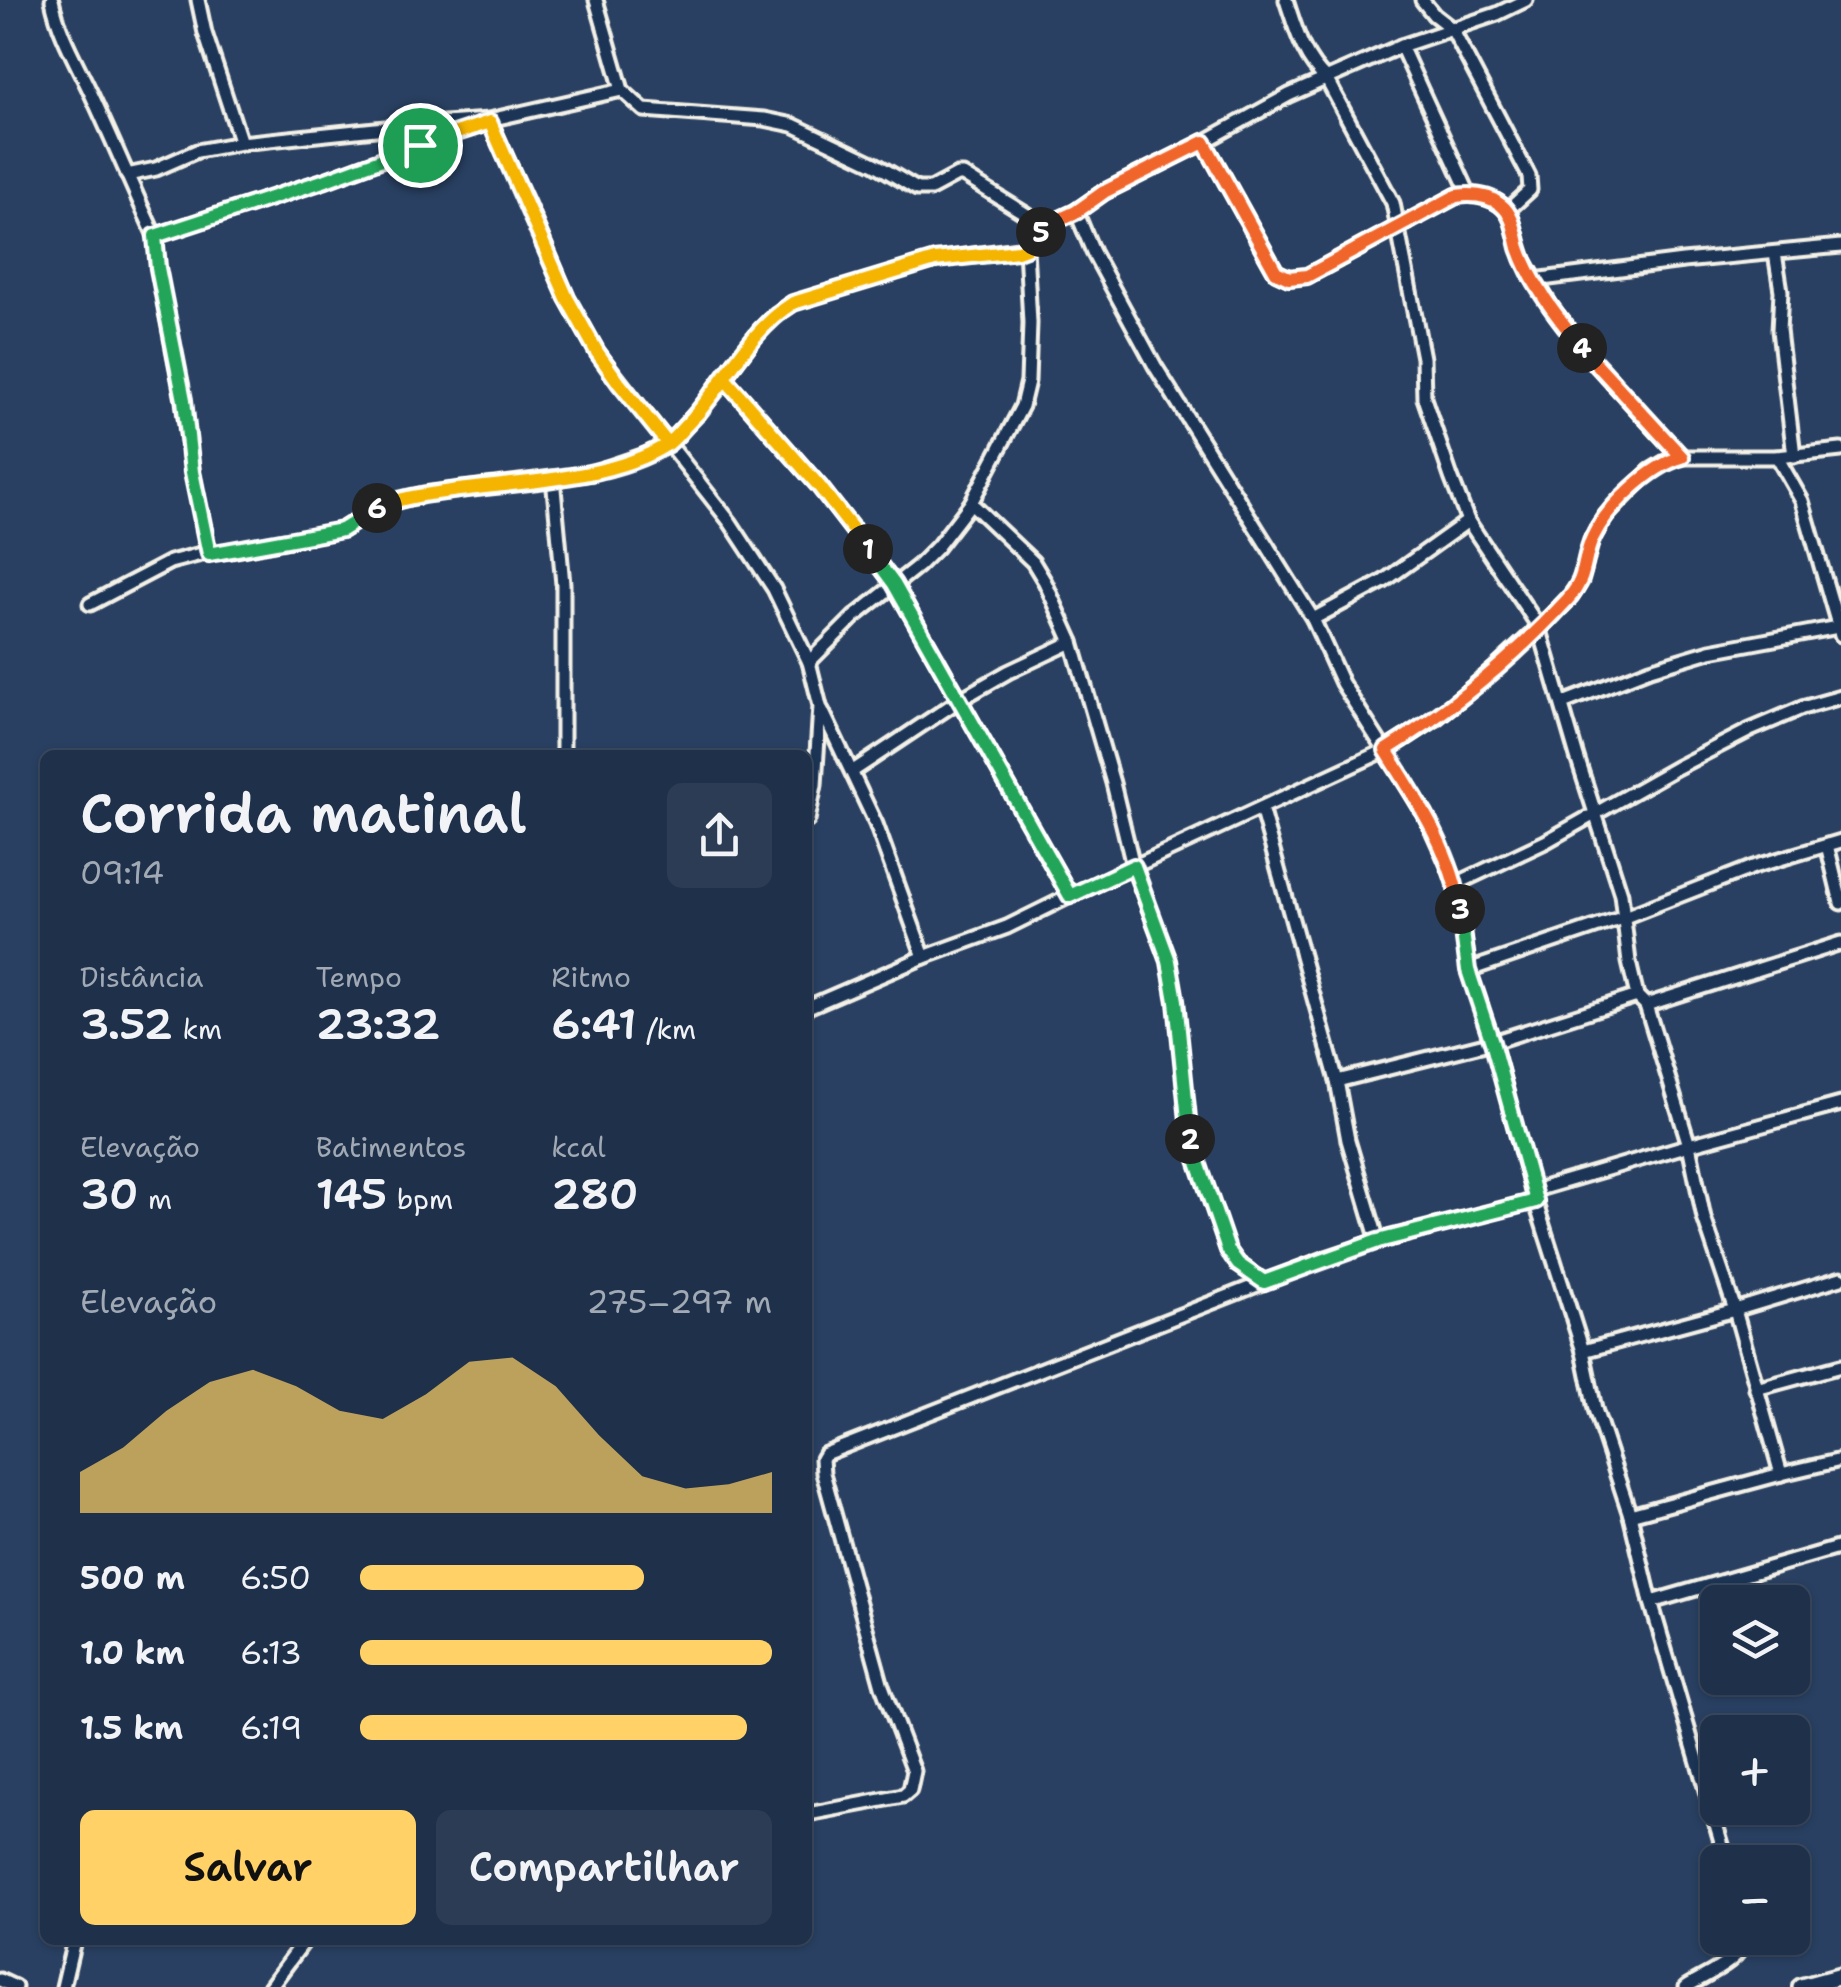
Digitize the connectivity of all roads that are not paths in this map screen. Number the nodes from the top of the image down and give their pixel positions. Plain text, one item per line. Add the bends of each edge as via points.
1 (52, 0) edge
2 (198, 0) edge
3 (596, 0) edge
4 (1286, 0) edge
5 (1422, 0) edge
6 (1526, 0) edge
7 (1452, 29) junction
8 (1401, 46) junction
9 (1327, 80) junction
10 (622, 90) junction
11 (490, 121) junction
12 (241, 142) junction
13 (1204, 142) junction
14 (127, 175) junction
15 (1468, 194) junction
16 (1393, 202) junction
17 (1507, 211) junction
18 (1076, 212) junction
19 (1419, 216) junction
20 (1045, 226) junction
21 (1398, 228) junction
22 (155, 236) junction
23 (1841, 246) edge
24 (1026, 248) junction
25 (1775, 252) junction
26 (1534, 280) junction
27 (725, 379) junction
28 (668, 444) junction
29 (1841, 450) edge
30 (1794, 456) junction
31 (1682, 457) junction
32 (1777, 457) junction
33 (553, 478) junction
34 (971, 503) junction
35 (1468, 521) junction
36 (209, 554) junction
37 (894, 584) junction
38 (90, 604) dead end
39 (1313, 619) junction
40 (1540, 627) junction
41 (1839, 631) edge
42 (1072, 642) junction
43 (809, 662) junction
44 (1841, 697) edge
45 (961, 699) junction
46 (1563, 703) junction
47 (820, 706) junction
48 (562, 750) edge
49 (1386, 750) junction
50 (812, 768) edge
51 (853, 771) junction
52 (812, 800) edge
53 (1261, 808) junction
54 (1596, 813) junction
55 (1841, 841) edge
56 (1828, 844) junction
57 (1134, 866) junction
58 (1456, 884) junction
59 (1070, 896) junction
60 (1841, 903) edge
61 (1622, 918) junction
62 (1841, 943) edge
63 (924, 957) junction
64 (1468, 970) junction
65 (1641, 1001) junction
66 (812, 1005) edge
67 (1492, 1042) junction
68 (1336, 1081) junction
69 (1841, 1104) edge
70 (1689, 1145) junction
71 (1534, 1196) junction
72 (1378, 1241) junction
73 (1841, 1278) edge
74 (1264, 1282) junction
75 (1735, 1310) junction
76 (1584, 1350) junction
77 (1841, 1366) edge
78 (1756, 1389) junction
79 (1841, 1460) edge
80 (1781, 1474) junction
81 (1630, 1515) junction
82 (1841, 1547) edge
83 (1651, 1602) junction
84 (812, 1813) edge
85 (1722, 1845) edge
86 (73, 1945) edge
87 (301, 1945) edge
88 (1737, 1955) edge
89 (1841, 1976) edge
90 (0, 1980) edge
91 (15, 1987) edge
92 (63, 1987) edge
93 (270, 1987) edge
94 (1686, 1987) edge
95 (1800, 1987) edge

1 - 14 street
2 - 12 street
3 - 10 street
4 - 9 street via 1304,51
5 - 7 street
6 - 7 street
7 - 8 street
7 - 17 street via 1531,182
8 - 9 street
8 - 15 street
9 - 13 street
9 - 16 street
10 - 11 street
10 - 20 street via 652,112 793,126 917,190 961,174
11 - 12 street
11 - 22 street
11 - 28 street via 574,312
12 - 14 street
13 - 18 street
13 - 21 street via 1280,275 1307,276
14 - 22 street
15 - 17 street
15 - 19 street
16 - 19 street
16 - 21 street
17 - 26 street
18 - 20 street
18 - 39 street via 1155,366
19 - 21 street
20 - 24 street
21 - 35 street via 1423,358 1424,398
22 - 36 street
23 - 25 street
24 - 27 street via 935,260 793,303 760,330
24 - 34 street via 1025,393
25 - 26 street
25 - 30 street
26 - 31 street via 1591,359
27 - 28 street
27 - 37 street
28 - 33 street via 612,467
28 - 43 street via 761,568
29 - 30 street
30 - 32 street
31 - 32 street
31 - 40 street via 1650,471 1606,516 1592,538 1581,581
32 - 41 street via 1802,501
33 - 36 street via 396,500 342,530
33 - 48 street via 562,584
34 - 37 street via 937,547
34 - 42 street via 1033,562
35 - 39 street via 1384,581
35 - 40 street
36 - 38 street via 170,562
37 - 43 street
37 - 45 street
39 - 49 street via 1342,683
40 - 46 street
40 - 49 street via 1434,720
41 - 46 street via 1710,651
42 - 45 street
42 - 57 street
43 - 47 street
44 - 54 street via 1750,730
45 - 51 street
45 - 59 street
46 - 54 street
47 - 50 street
47 - 51 street
49 - 53 street
49 - 58 street
50 - 52 street
51 - 63 street
53 - 57 street
53 - 68 street
54 - 58 street
54 - 61 street
55 - 56 street
56 - 60 street
56 - 61 street
57 - 59 street
57 - 74 street via 1169,961 1190,1139 1228,1250
58 - 64 street
59 - 63 street
61 - 64 street
61 - 65 street
62 - 65 street
63 - 66 street
64 - 67 street
65 - 67 street
65 - 70 street
67 - 68 street
67 - 71 street
68 - 72 street
69 - 70 street
70 - 71 street
70 - 75 street via 1704,1218
71 - 72 street
71 - 76 street
72 - 74 street
73 - 75 street
74 - 84 street via 825,1454 823,1473 882,1686 914,1771 904,1796
75 - 76 street
75 - 78 street
76 - 81 street via 1595,1410
77 - 78 street
78 - 80 street
79 - 80 street
80 - 81 street
81 - 83 street
82 - 83 street
83 - 85 street
86 - 92 street
87 - 93 street
88 - 94 street
89 - 95 main road
90 - 91 street

